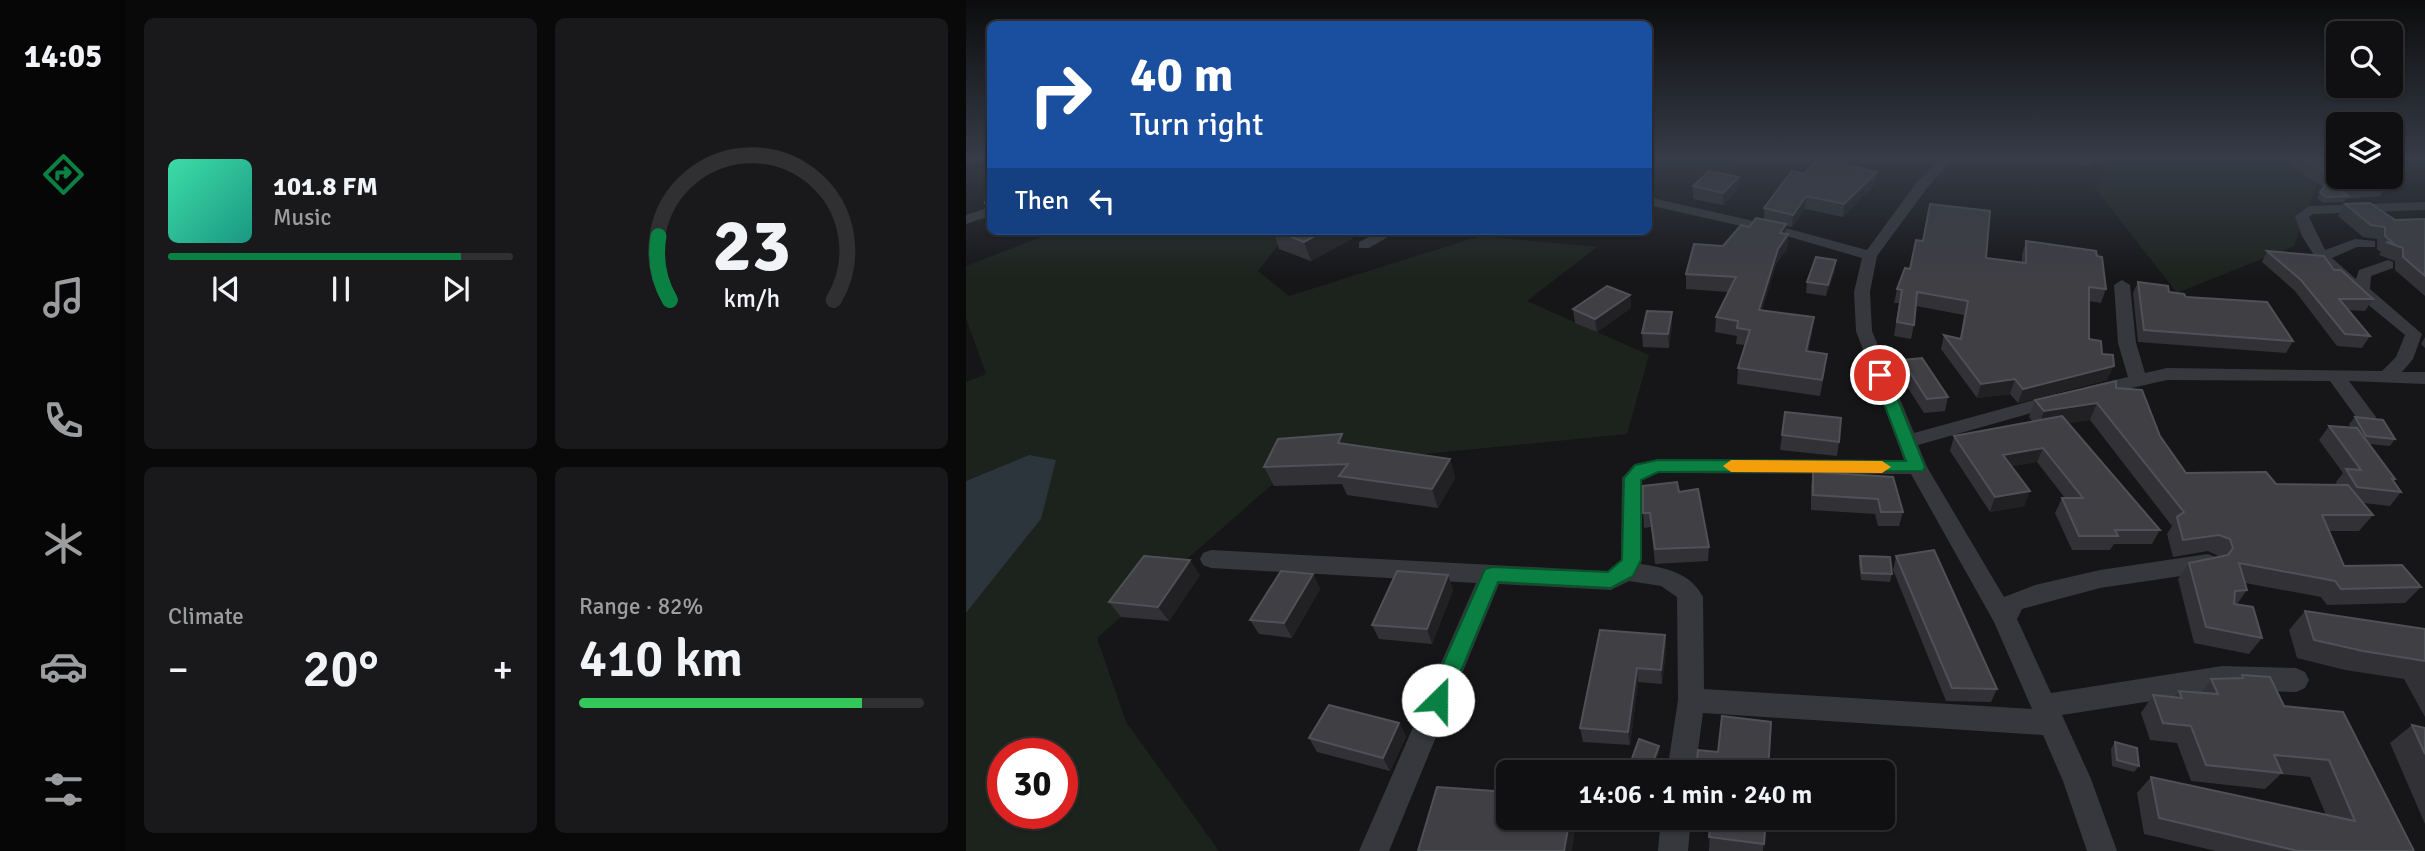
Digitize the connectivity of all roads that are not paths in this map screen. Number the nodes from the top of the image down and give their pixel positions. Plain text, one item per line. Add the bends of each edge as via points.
1 (1912, 199) edge
2 (1652, 202) edge
3 (966, 205) edge
4 (2425, 206) edge
5 (987, 212) edge
6 (966, 220) edge
7 (1383, 235) edge
8 (2371, 244) dead end
9 (1364, 245) dead end
10 (1870, 256) junction
11 (2325, 262) junction
12 (2388, 265) dead end
13 (2122, 285) dead end
14 (2362, 289) junction
15 (2335, 374) junction
16 (2387, 376) junction
17 (2425, 378) edge
18 (2138, 380) junction
19 (2366, 417) edge
20 (1906, 442) junction
21 (1917, 467) junction
22 (1211, 559) dead end
23 (2208, 563) edge
24 (1626, 571) junction
25 (1492, 574) junction
26 (2004, 618) junction
27 (2296, 680) dead end
28 (1691, 700) junction
29 (2048, 715) junction
30 (1683, 760) edge
31 (1675, 830) edge
32 (1374, 851) edge
33 (1673, 851) edge
34 (2102, 851) edge

1 - 10 street
2 - 10 street
3 - 5 street
4 - 11 street via 2309,210 2302,219
5 - 6 street
7 - 9 street
8 - 11 street via 2349,246 2325,256
10 - 20 street via 1862,292 1864,331
11 - 14 street
12 - 14 street via 2364,273
13 - 18 street via 2127,343
14 - 16 street via 2414,334 2404,359
15 - 16 street
15 - 18 street via 2167,374
15 - 19 street
16 - 17 street
18 - 20 street
20 - 21 street
21 - 24 street via 1658,466 1641,470 1632,478 1632,560
21 - 26 street
22 - 25 street
23 - 26 street via 2101,579 2035,595 2014,602
24 - 25 street via 1611,580
24 - 28 street via 1668,579 1684,586 1691,597
25 - 32 street
26 - 29 street
27 - 29 street via 2222,678
28 - 29 street
28 - 30 street
29 - 34 street
31 - 33 street

